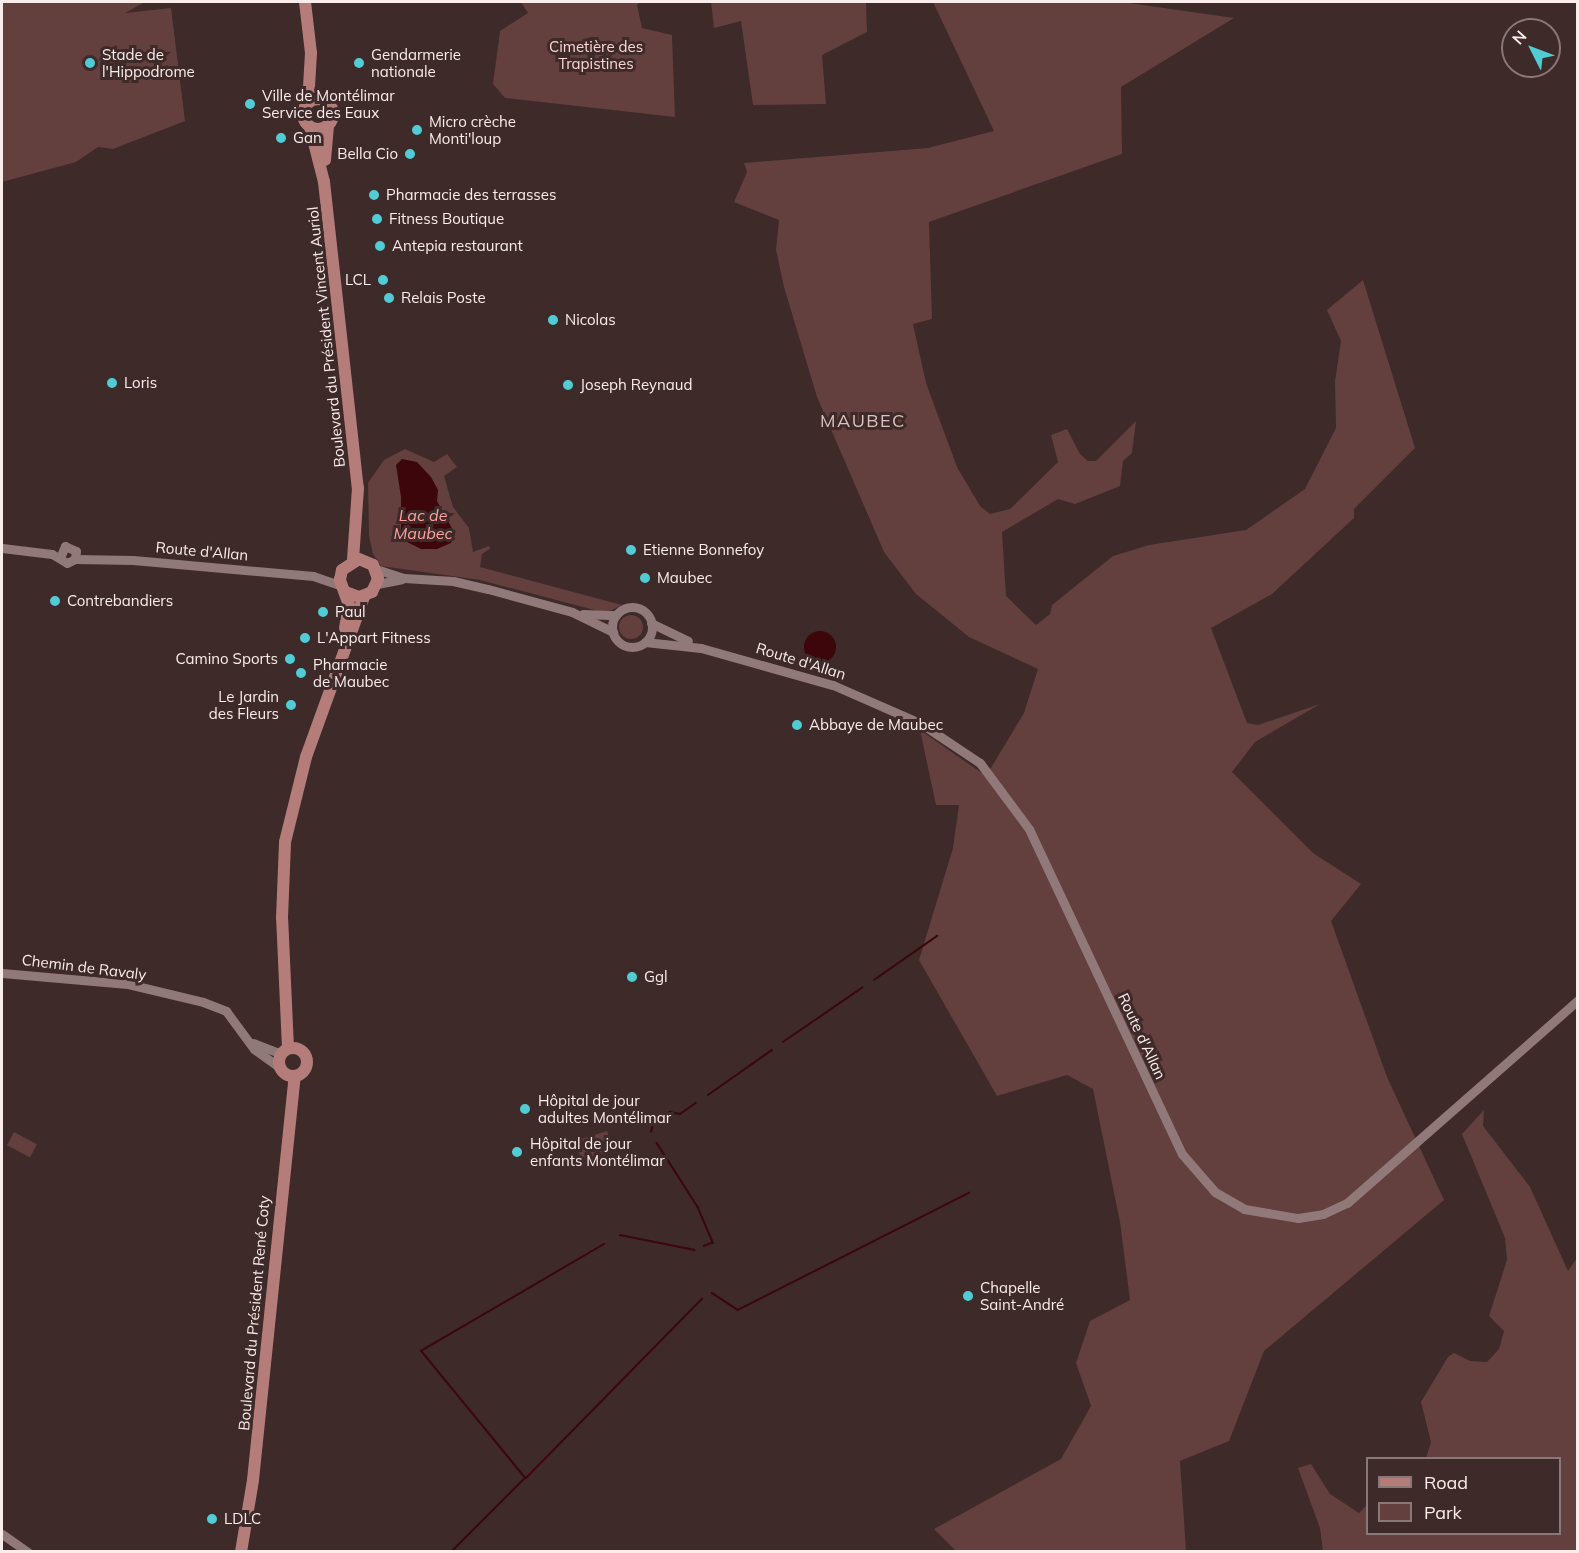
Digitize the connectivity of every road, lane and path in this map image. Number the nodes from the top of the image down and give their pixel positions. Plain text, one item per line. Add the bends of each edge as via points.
1 (305, 2) edge
2 (310, 53) junction
3 (326, 102) junction
4 (308, 103) junction
5 (328, 125) junction
6 (310, 127) junction
7 (324, 182) junction
8 (358, 488) junction
9 (2, 547) edge
10 (61, 554) junction
11 (75, 556) junction
12 (354, 560) junction
13 (373, 566) junction
14 (342, 570) junction
15 (313, 576) junction
16 (404, 578) junction
17 (377, 584) junction
18 (344, 589) junction
19 (364, 597) junction
20 (572, 612) junction
21 (616, 615) junction
22 (651, 623) junction
23 (613, 632) junction
24 (645, 642) junction
25 (701, 648) junction
26 (334, 675) junction
27 (2, 973) edge
28 (1578, 1000) edge
29 (249, 1040) junction
30 (288, 1050) junction
31 (287, 1073) junction
32 (2, 1534) edge
33 (28, 1551) edge
34 (240, 1551) edge

1 - 2 main road
2 - 3 main road
2 - 4 main road
3 - 4 main road via 316,99
3 - 5 main road via 333,112
4 - 6 main road via 303,117
5 - 6 main road via 321,129
5 - 7 main road, Boulevard du Président Vincent Auriol
6 - 7 main road, Boulevard du Président Vincent Auriol
7 - 8 main road, Boulevard du Président Vincent Auriol
8 - 12 main road, Boulevard du Président Vincent Auriol
8 - 13 main road, Boulevard du Président Vincent Auriol
9 - 10 street
10 - 11 street via 68,563
10 - 11 street via 71,546
11 - 15 street, Route d'Allan
12 - 13 main road
12 - 14 main road
13 - 16 street
13 - 17 main road
14 - 15 street, Route d'Allan
14 - 18 main road
15 - 18 street, Route d'Allan
16 - 17 street
16 - 20 street via 453,581
17 - 19 main road
18 - 19 main road
18 - 26 main road via 349,605
19 - 26 main road
20 - 21 street
20 - 23 street
21 - 22 street via 626,609 637,609
21 - 23 street
22 - 24 street
22 - 25 street, Route d'Allan
23 - 24 street via 627,646
24 - 25 street, Route d'Allan
25 - 28 street, Route d'Allan via 865,698 944,736 991,774 1029,829 1182,1154 1215,1192 1244,1209 1298,1218 1323,1214 1347,1203
26 - 30 main road via 285,842
27 - 29 street, Chemin de Ravaly via 128,984 203,1002 226,1011
29 - 30 street
29 - 31 street, Chemin de Ravaly via 258,1053
30 - 31 main road
30 - 31 main road via 305,1054 308,1064 303,1072
31 - 34 main road, Boulevard du Président René Coty via 254,1470
32 - 33 street

